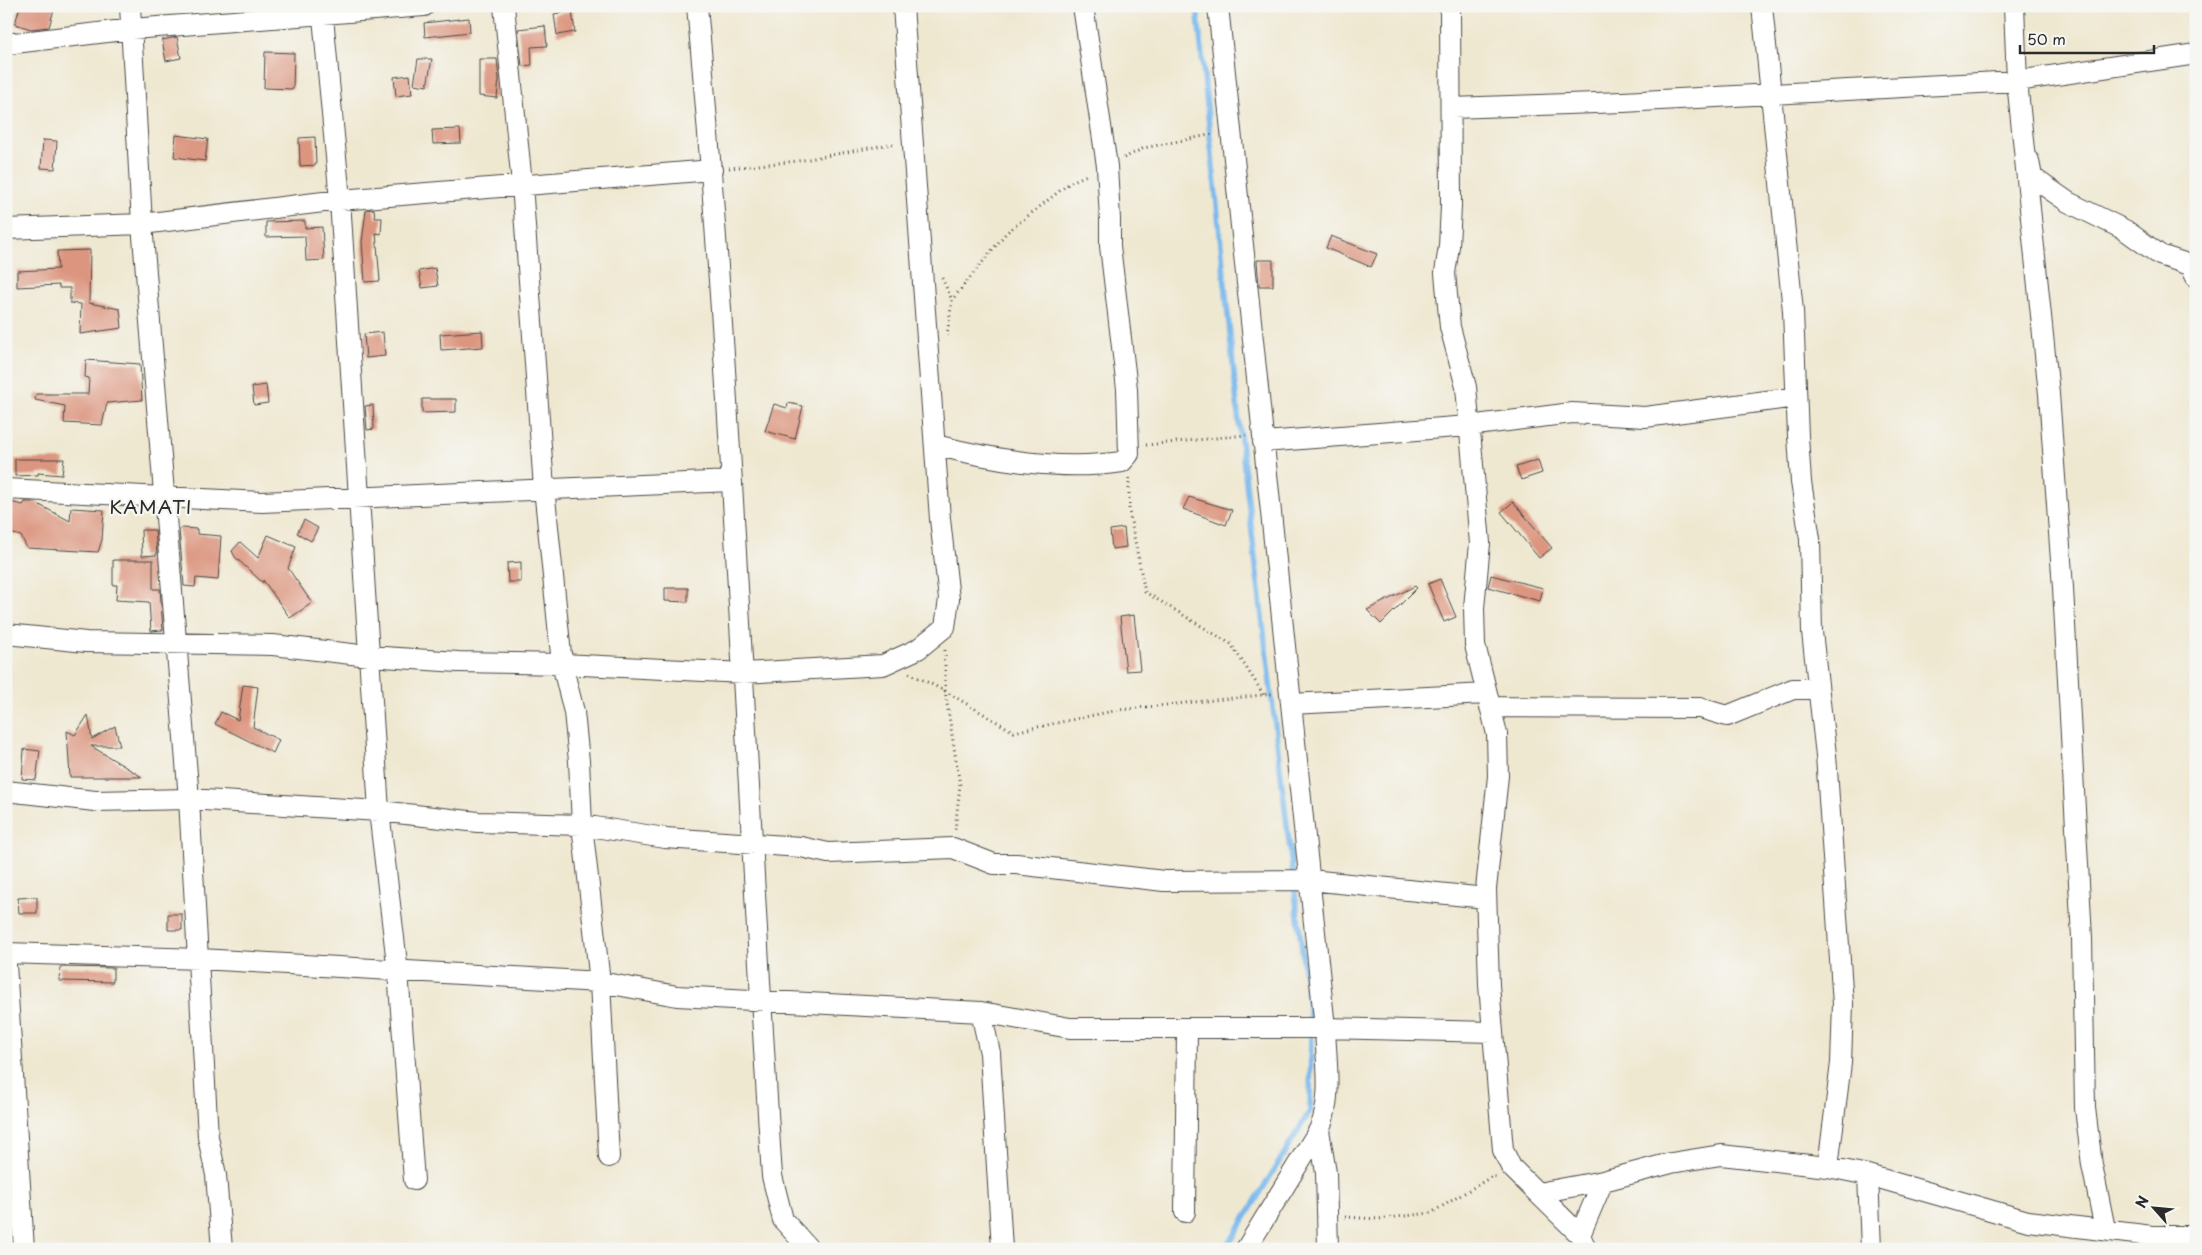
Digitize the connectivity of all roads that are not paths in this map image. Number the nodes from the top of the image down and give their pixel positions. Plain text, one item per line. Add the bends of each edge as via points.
1 (130, 6) edge
2 (424, 6) edge
3 (504, 6) edge
4 (697, 6) edge
5 (903, 6) edge
6 (1083, 6) edge
7 (1218, 6) edge
8 (1450, 6) edge
9 (1762, 6) edge
10 (2014, 6) edge
11 (322, 10) edge
12 (132, 29) junction
13 (6, 44) edge
14 (2196, 54) edge
15 (2018, 81) junction
16 (1770, 93) junction
17 (1450, 108) junction
18 (2022, 132) junction
19 (712, 170) junction
20 (522, 184) junction
21 (340, 200) junction
22 (142, 224) junction
23 (6, 228) edge
24 (2196, 277) edge
25 (1796, 397) junction
26 (1468, 426) junction
27 (1263, 442) junction
28 (935, 445) junction
29 (731, 481) junction
30 (544, 488) junction
31 (6, 489) edge
32 (165, 496) junction
33 (360, 498) junction
34 (6, 634) edge
35 (176, 643) junction
36 (369, 656) junction
37 (562, 664) junction
38 (744, 673) junction
39 (1818, 689) junction
40 (1488, 701) junction
41 (1291, 704) junction
42 (6, 792) edge
43 (189, 799) junction
44 (379, 811) junction
45 (582, 825) junction
46 (754, 844) junction
47 (1310, 880) junction
48 (1486, 898) junction
49 (6, 953) edge
50 (200, 958) junction
51 (6, 964) edge
52 (398, 972) junction
53 (600, 982) junction
54 (762, 1000) junction
55 (981, 1012) junction
56 (1187, 1028) junction
57 (1325, 1028) junction
58 (1493, 1032) junction
59 (11, 1103) edge
60 (1319, 1130) junction
61 (609, 1158) dead end
62 (1828, 1167) junction
63 (1868, 1174) junction
64 (414, 1180) dead end
65 (1603, 1181) junction
66 (1538, 1193) junction
67 (1185, 1212) dead end
68 (2105, 1229) junction
69 (2196, 1236) edge
70 (1583, 1242) edge
71 (2153, 1242) edge
72 (24, 1249) edge
73 (222, 1249) edge
74 (809, 1249) edge
75 (1002, 1249) edge
76 (1246, 1249) edge
77 (1328, 1249) edge
78 (1870, 1249) edge

1 - 12 street
2 - 11 street
3 - 20 street
4 - 19 street
5 - 28 street
6 - 28 street via 1107,166 1110,246 1127,389 1129,450 1122,462 1109,464 1038,463 998,460
7 - 27 street
8 - 17 street
9 - 16 street
10 - 15 street
11 - 12 street
11 - 21 street
12 - 13 street
12 - 22 street
14 - 15 street
15 - 16 street
15 - 18 street
16 - 17 street
16 - 25 street via 1793,311
17 - 26 street via 1450,230 1445,273 1450,327 1466,387
18 - 24 street via 2032,177 2068,202 2125,230 2160,255 2190,265
18 - 68 street via 2049,394 2066,626 2082,938 2085,1108
19 - 20 street
19 - 29 street
20 - 21 street
20 - 30 street
21 - 22 street
21 - 33 street
22 - 23 street
22 - 32 street
25 - 26 street via 1645,417 1572,412
25 - 39 street via 1801,482 1810,539 1812,632
26 - 27 street
26 - 40 street via 1480,543 1474,608 1475,645
27 - 41 street
28 - 38 street via 949,600 945,627 918,649 883,665
29 - 30 street
29 - 38 street
30 - 33 street
30 - 37 street
31 - 32 street via 61,494
32 - 33 street via 262,502
32 - 35 street
33 - 36 street
34 - 35 street via 86,642
35 - 36 street via 273,645
35 - 43 street
36 - 37 street
36 - 44 street
37 - 38 street
37 - 45 street via 574,712
38 - 46 street
39 - 40 street via 1793,689 1726,716 1700,708
39 - 62 street via 1826,755 1843,1004 1841,1063
40 - 41 street
40 - 48 street via 1497,734 1498,776
41 - 47 street
42 - 43 street via 95,801
43 - 44 street
43 - 50 street
44 - 45 street via 478,822
44 - 52 street
45 - 46 street via 665,838
45 - 53 street
46 - 47 street via 801,847 828,853 953,848 994,864 1164,881
46 - 54 street
47 - 48 street
47 - 57 street
48 - 58 street
49 - 50 street
50 - 52 street
50 - 73 street via 208,1137 216,1175
51 - 59 street
52 - 53 street
52 - 64 street
53 - 54 street via 677,996
53 - 61 street
54 - 55 street
54 - 74 street via 772,1176 783,1220
55 - 56 street via 1070,1028
55 - 75 street via 990,1053
56 - 57 street
56 - 67 street
57 - 58 street
57 - 60 street via 1327,1101 1326,1116
58 - 66 street via 1506,1161
59 - 72 street
60 - 76 street
60 - 77 street via 1326,1173
62 - 63 street
62 - 65 street via 1721,1155 1672,1163
63 - 68 street via 2028,1221
63 - 78 street
65 - 66 street
65 - 70 street
66 - 70 street
68 - 71 street
69 - 71 street

